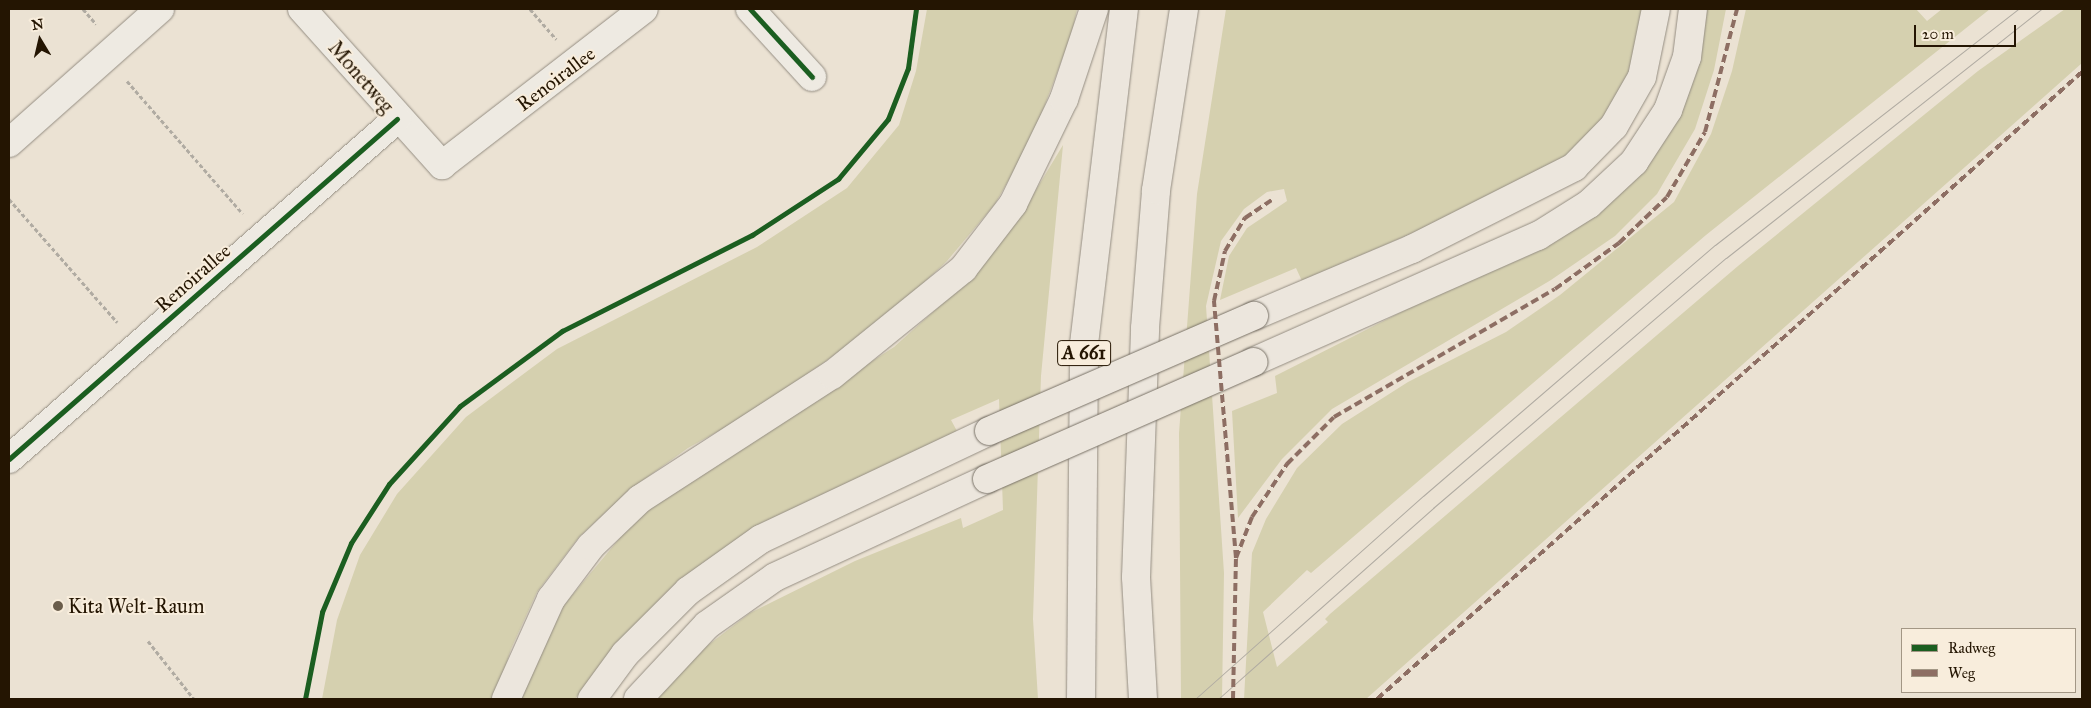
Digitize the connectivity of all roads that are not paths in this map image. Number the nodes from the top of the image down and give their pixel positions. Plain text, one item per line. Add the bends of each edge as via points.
1 (160, 9) edge
2 (302, 9) edge
3 (644, 9) edge
4 (750, 9) edge
5 (1094, 9) edge
6 (1124, 9) edge
7 (1184, 9) edge
8 (1195, 9) edge
9 (1656, 9) edge
10 (1693, 9) edge
11 (1175, 58) junction
12 (812, 78) dead end
13 (398, 119) junction
14 (9, 143) edge
15 (442, 165) joint
16 (9, 459) edge
17 (506, 699) edge
18 (592, 699) edge
19 (638, 699) edge
20 (1081, 699) edge
21 (1143, 699) edge

1 - 14 street
2 - 13 street, Monetweg
3 - 15 street, Renoirallee
4 - 12 street
5 - 17 highway via 1064,100 1017,195 963,269 832,375 640,499 591,546 551,599
6 - 20 highway, A 661 via 1084,344
7 - 11 highway
8 - 11 highway
9 - 18 highway, bridge via 1642,77 1614,126 1574,167 1421,245 989,430 761,538 688,590 625,654
10 - 19 highway, bridge via 1687,57 1668,110 1634,162 1589,204 1530,240 987,479 775,577 707,625
11 - 21 highway via 1156,190 1145,338 1136,577
13 - 15 street, Monetweg
13 - 16 street, Renoirallee

